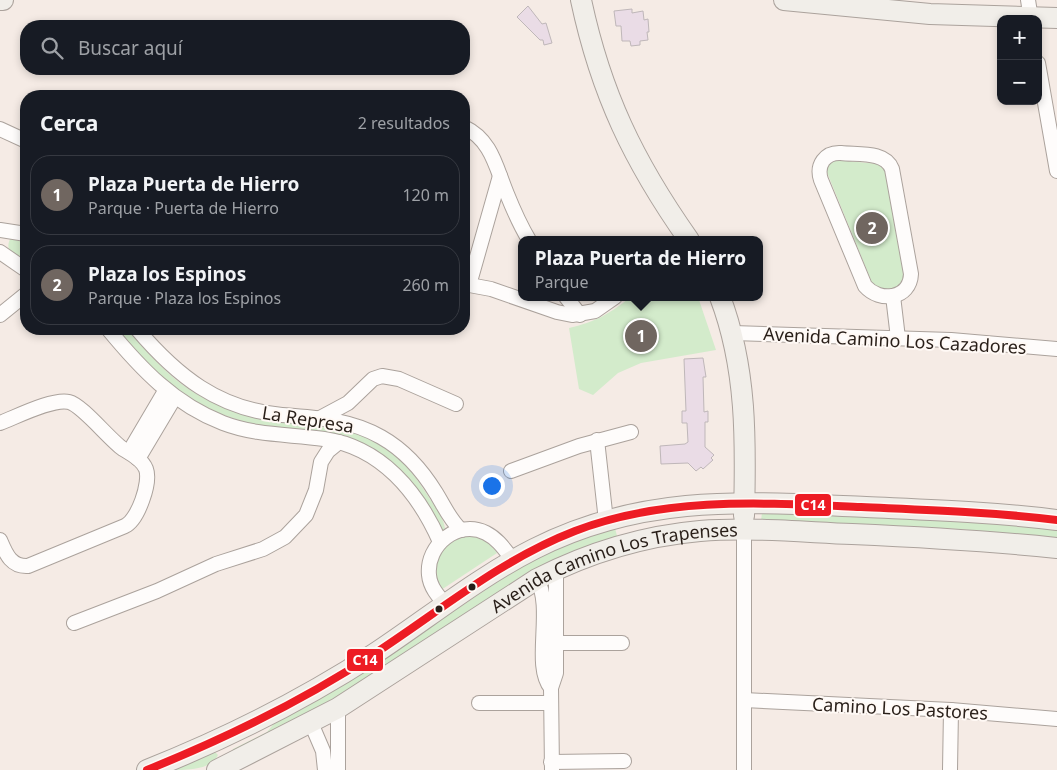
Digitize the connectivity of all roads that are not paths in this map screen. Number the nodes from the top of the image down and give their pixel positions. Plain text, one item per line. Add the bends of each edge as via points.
1 (581, 0) edge
2 (784, 0) edge
3 (894, 6) edge
4 (1029, 7) edge
5 (1057, 18) edge
6 (1042, 86) edge
7 (0, 129) edge
8 (470, 131) edge
9 (20, 139) edge
10 (1057, 171) edge
11 (500, 176) junction
12 (0, 230) edge
13 (20, 233) edge
14 (527, 236) edge
15 (685, 236) edge
16 (0, 252) edge
17 (20, 266) edge
18 (470, 272) edge
19 (470, 286) edge
20 (893, 296) junction
21 (518, 298) edge
22 (20, 299) edge
23 (525, 301) edge
24 (569, 301) edge
25 (609, 301) edge
26 (721, 301) edge
27 (0, 315) edge
28 (580, 315) junction
29 (733, 333) junction
30 (113, 335) edge
31 (143, 335) edge
32 (898, 338) junction
33 (1057, 349) edge
34 (170, 394) junction
35 (348, 403) junction
36 (456, 404) dead end
37 (320, 418) junction
38 (0, 423) edge
39 (361, 427) junction
40 (631, 432) dead end
41 (309, 438) junction
42 (597, 440) junction
43 (339, 442) junction
44 (133, 456) junction
45 (321, 462) junction
46 (511, 471) dead end
47 (744, 502) junction
48 (1057, 520) edge
49 (606, 521) junction
50 (461, 530) junction
51 (744, 530) junction
52 (0, 540) edge
53 (440, 542) junction
54 (1057, 548) edge
55 (513, 560) junction
56 (556, 569) junction
57 (537, 579) junction
58 (446, 605) junction
59 (74, 623) dead end
60 (550, 643) junction
61 (622, 643) dead end
62 (744, 700) junction
63 (479, 703) dead end
64 (551, 703) junction
65 (338, 708) junction
66 (951, 710) junction
67 (1057, 719) edge
68 (311, 723) junction
69 (232, 732) junction
70 (624, 761) dead end
71 (552, 766) edge
72 (223, 767) edge
73 (147, 770) edge
74 (324, 770) edge
75 (338, 770) edge
76 (744, 770) edge
77 (950, 770) edge

1 - 15 main road via 596,61 620,126 650,182
2 - 3 main road
3 - 4 main road
4 - 5 main road
6 - 10 street
7 - 9 street
8 - 11 street via 486,143
11 - 14 street
11 - 18 street
12 - 13 street
16 - 17 street
19 - 21 street
20 - 20 street via 905,290 911,274 890,165 878,156 831,154 822,161 819,175 863,281 873,293
20 - 32 street
22 - 27 street
23 - 28 street via 557,312
24 - 28 street
25 - 28 street
26 - 29 main road
29 - 32 street, Avenida Camino Los Cazadores
29 - 47 main road via 743,398
30 - 34 street, La Represa via 138,365
31 - 37 street, La Represa via 176,371 214,395 269,413
32 - 33 street, Avenida Camino Los Cazadores
34 - 41 street, La Represa via 212,419 238,428
34 - 44 street
35 - 36 street via 373,379 386,376
35 - 37 street
35 - 39 street
37 - 39 street, La Represa
38 - 44 street via 57,402 69,402 78,406
39 - 50 street, La Represa via 393,444 412,461
40 - 42 street
41 - 43 street, La Represa
41 - 45 street, La Represa
42 - 46 street
42 - 49 street
43 - 45 street, La Represa
43 - 53 street, La Represa via 365,452 392,470 418,502
44 - 52 street via 146,469 147,478 138,511 129,524 28,566 10,561
45 - 59 street, La Represa via 310,506 294,529 279,541
47 - 48 main road, Avenida Camino Los Trapenses via 973,512
47 - 49 main road, Avenida Camino Los Trapenses via 668,507
47 - 51 main road
49 - 55 main road, Avenida Camino Los Trapenses via 558,538
50 - 53 street
50 - 55 street via 484,532 498,542
51 - 54 main road, Avenida Camino Los Trapenses via 973,540
51 - 56 main road, Avenida Camino Los Trapenses via 702,531 645,539
51 - 62 street
53 - 58 street via 432,555 429,576
55 - 58 main road, Avenida Camino Los Trapenses
56 - 57 main road, Avenida Camino Los Trapenses
56 - 60 street
57 - 60 street
57 - 65 main road, Avenida Camino Los Trapenses
58 - 69 main road, Avenida Camino Los Trapenses via 329,681
60 - 61 street
60 - 64 street via 544,673 551,688
62 - 66 street, Camino Los Pastores
62 - 76 street
63 - 64 street
64 - 71 street
65 - 68 main road, Avenida Camino Los Trapenses
65 - 75 street
66 - 67 street, Camino Los Pastores
66 - 77 street
68 - 72 main road, Avenida Camino Los Trapenses
68 - 74 street via 323,751
69 - 72 main road via 225,747
69 - 73 main road, Avenida Camino Los Trapenses
70 - 71 street

